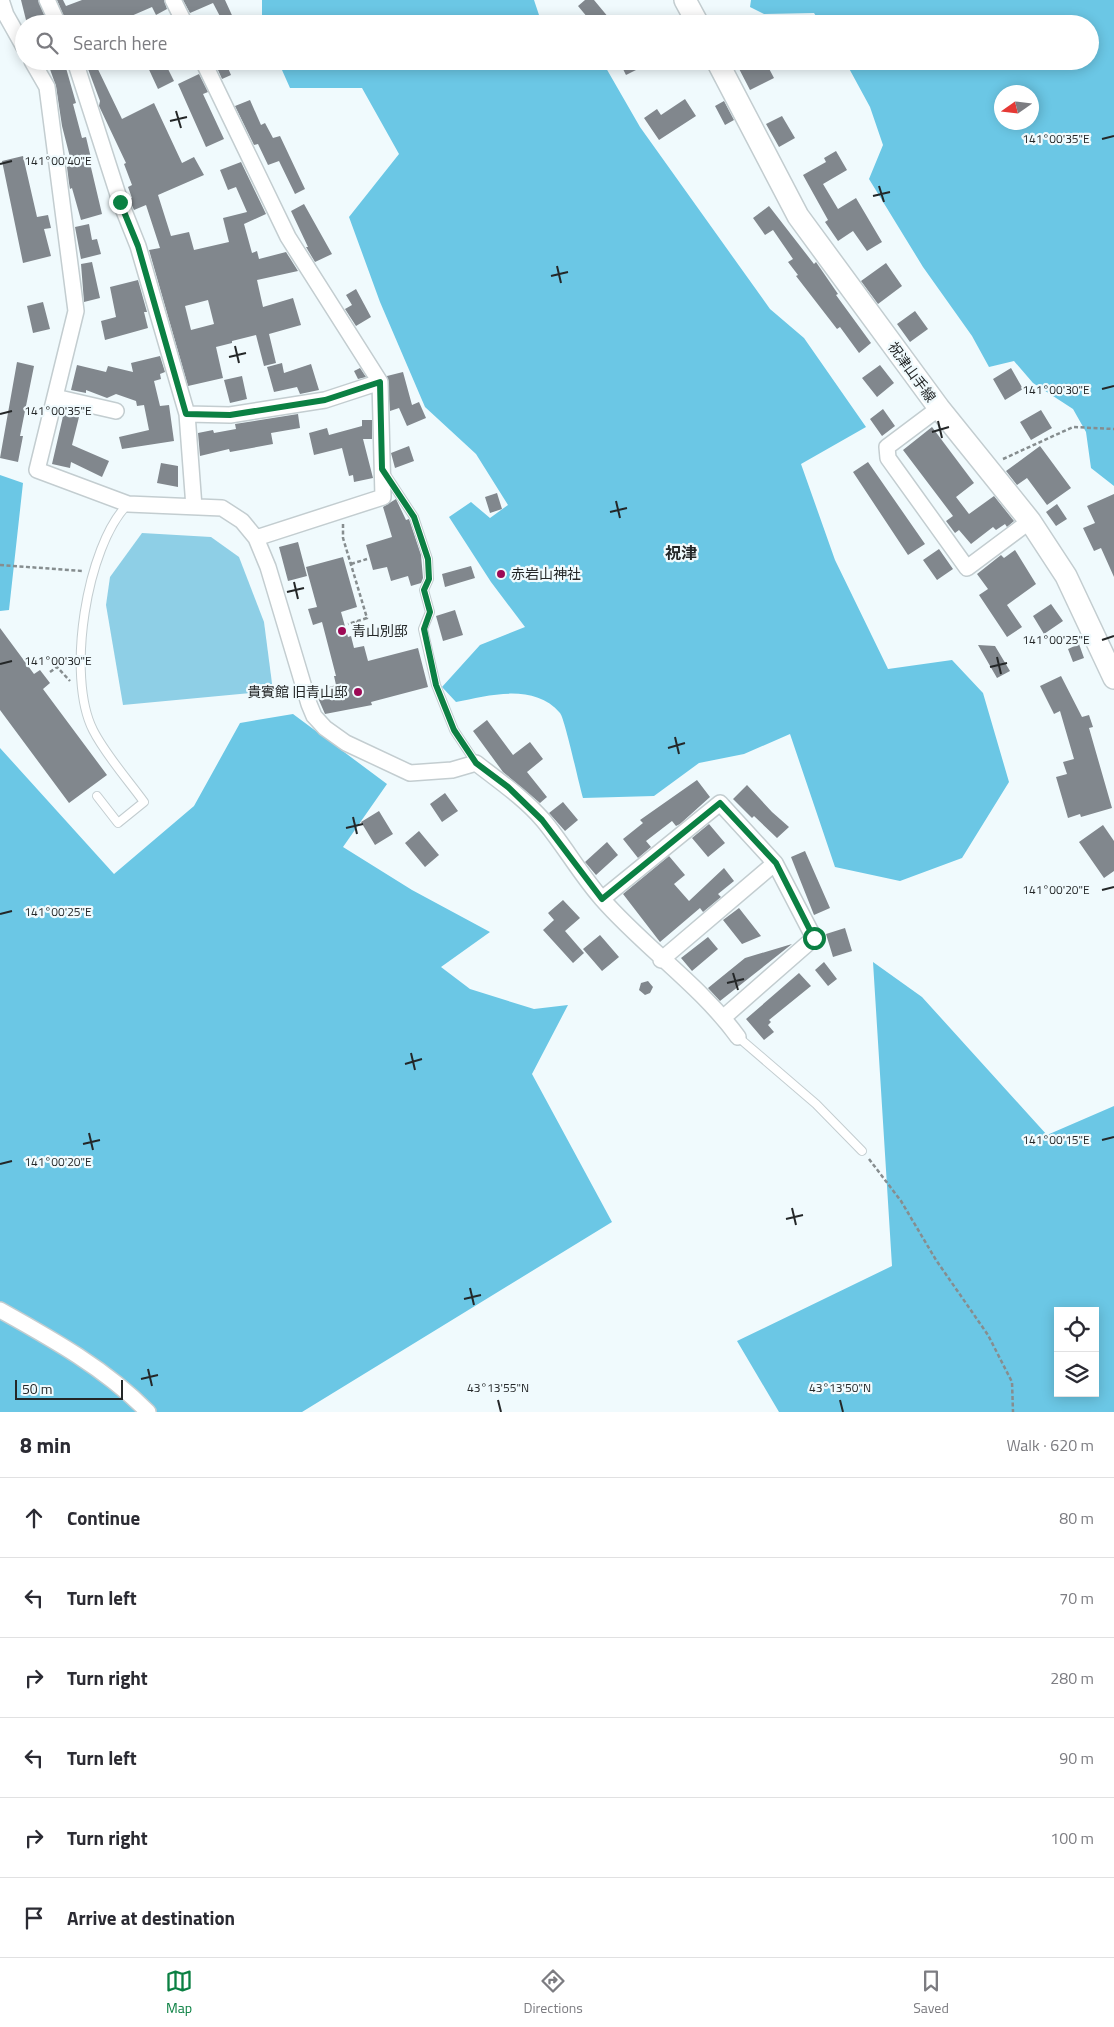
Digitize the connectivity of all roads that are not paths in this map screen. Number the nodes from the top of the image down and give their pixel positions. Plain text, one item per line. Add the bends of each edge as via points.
1 (1, 0) edge
2 (47, 0) edge
3 (173, 0) edge
4 (686, 0) edge
5 (54, 15) edge
6 (180, 15) edge
7 (694, 15) edge
8 (15, 31) edge
9 (37, 70) edge
10 (78, 70) edge
11 (207, 70) edge
12 (722, 70) edge
13 (380, 382) junction
14 (55, 398) junction
15 (939, 408) junction
16 (116, 411) dead end
17 (186, 414) junction
18 (382, 469) junction
19 (128, 504) junction
20 (194, 507) junction
21 (1030, 521) junction
22 (256, 538) junction
23 (1114, 678) edge
24 (476, 763) junction
25 (97, 796) dead end
26 (776, 863) junction
27 (602, 899) junction
28 (661, 960) junction
29 (724, 1017) junction
30 (738, 1037) joint
31 (862, 1151) road end
32 (0, 1310) edge
33 (148, 1412) edge

1 - 8 street
2 - 5 street
3 - 6 street
4 - 7 street
9 - 14 street via 47,88 76,311
10 - 17 street via 120,202 138,246
11 - 13 street via 288,238
12 - 15 street, 祝津山手線 via 798,216
13 - 17 street via 325,400 230,415
13 - 18 street
14 - 16 street
14 - 19 street via 37,470
15 - 21 street, 祝津山手線
15 - 21 street via 887,448 888,458 967,568
17 - 20 street
18 - 22 street via 383,498
18 - 24 lane via 414,517 428,559 429,579 424,590 430,612 424,629 436,685 454,730
19 - 20 street
19 - 25 lane via 117,515 106,535 93,572 80,661 84,696 93,730 144,802 118,823
20 - 22 street via 222,508 242,521
21 - 23 street, 祝津山手線 via 1066,576
22 - 24 street via 268,567 308,704 325,728 346,744 410,774 452,770
24 - 27 street via 508,787 542,820
26 - 27 street via 720,803
26 - 28 street
26 - 29 street via 814,938
27 - 28 street
28 - 29 street
29 - 30 street
30 - 31 lane via 816,1104
32 - 33 street via 46,1335 102,1372

